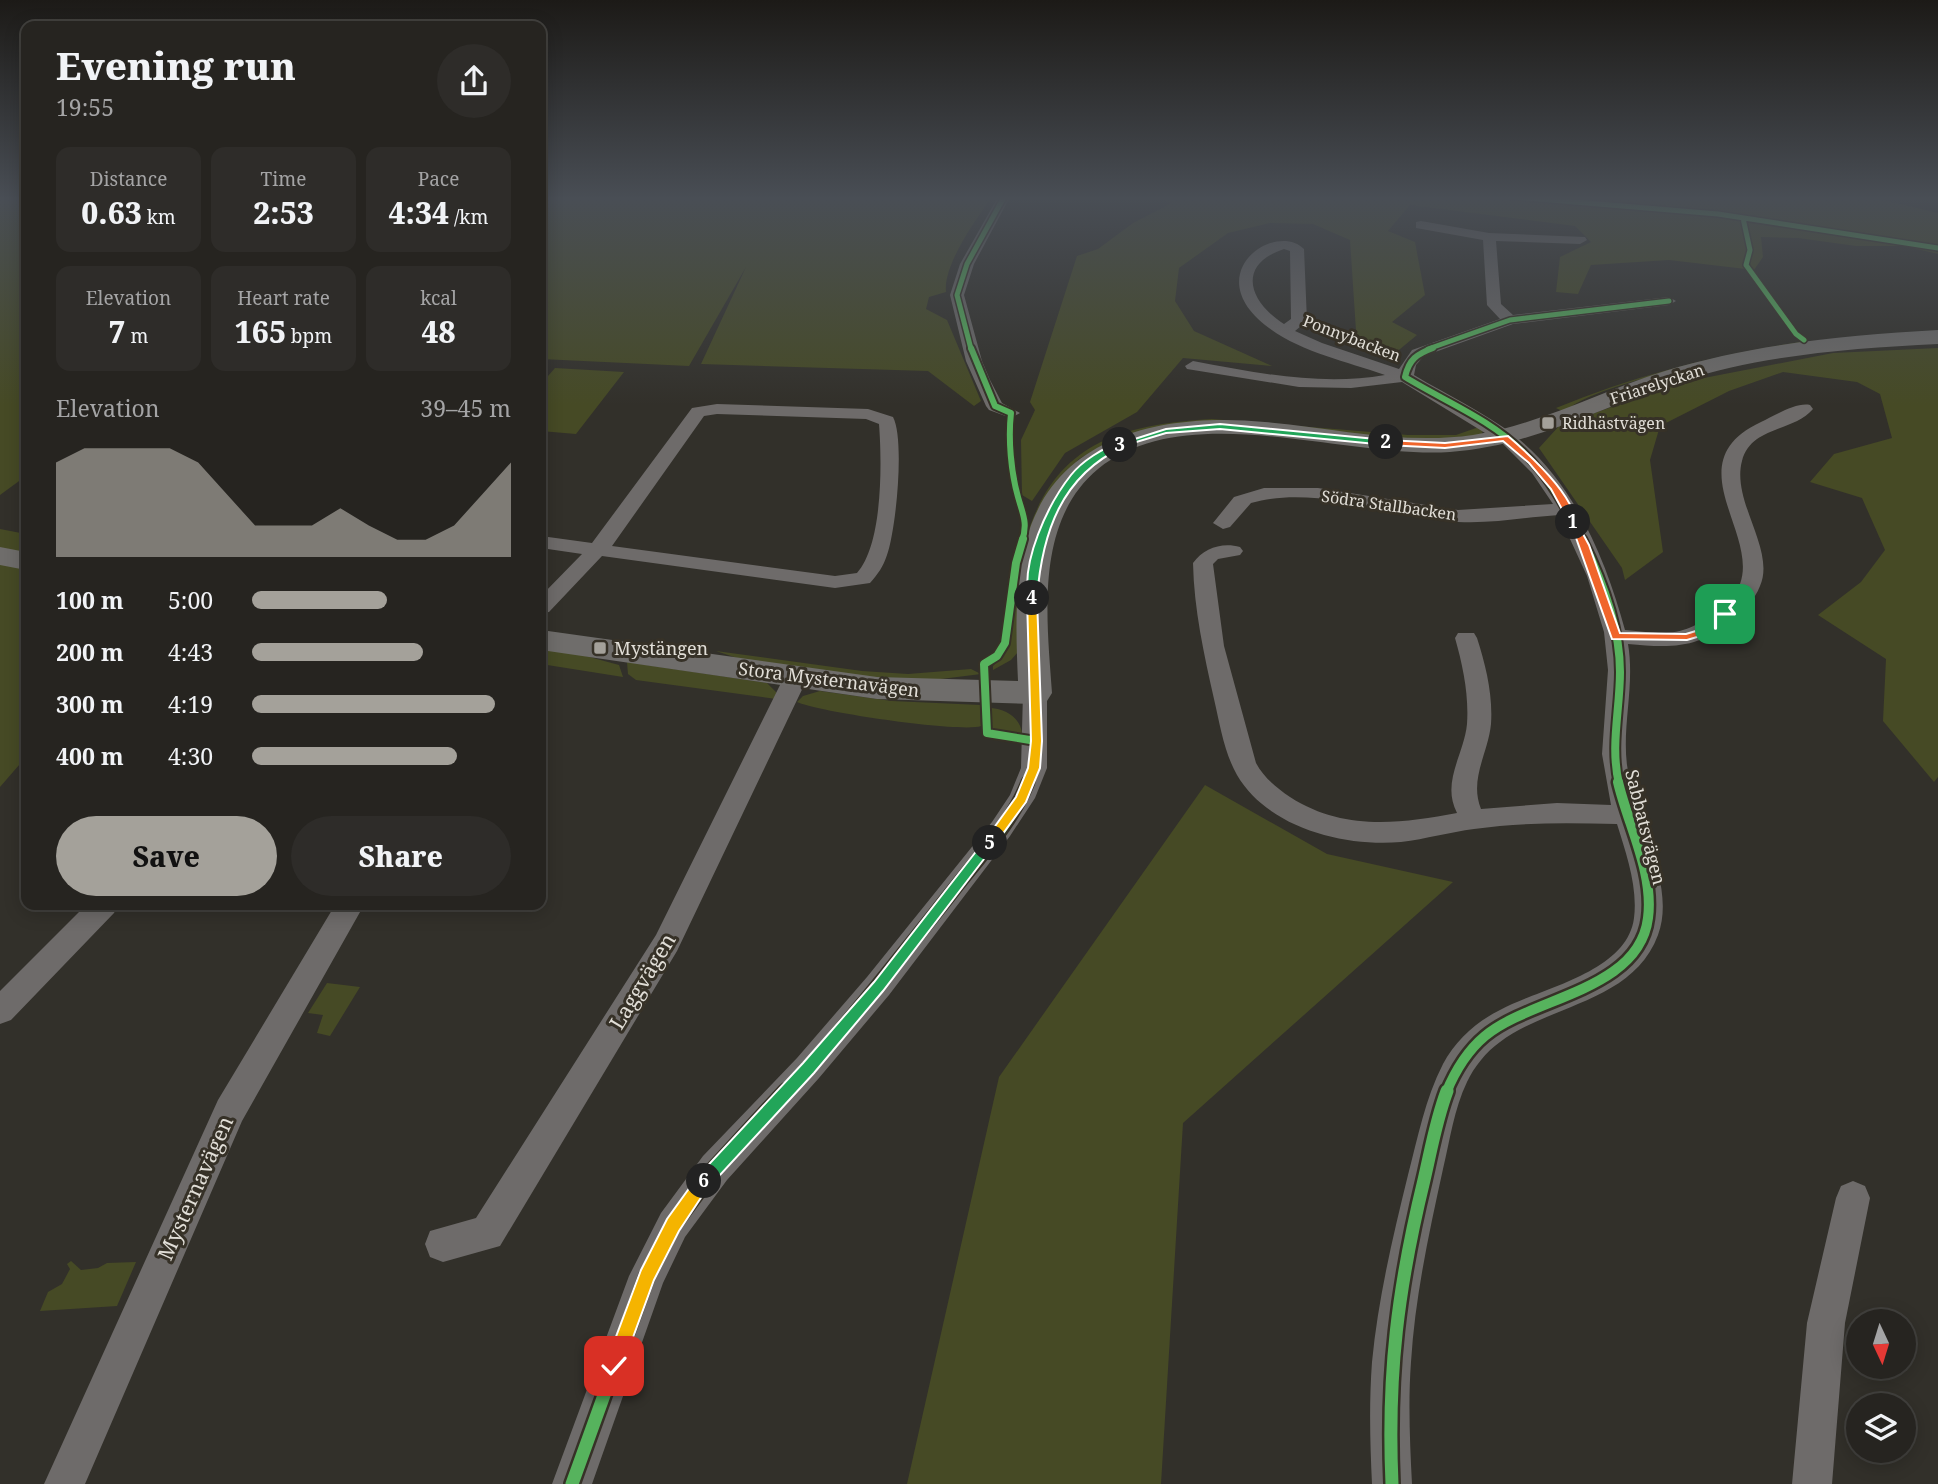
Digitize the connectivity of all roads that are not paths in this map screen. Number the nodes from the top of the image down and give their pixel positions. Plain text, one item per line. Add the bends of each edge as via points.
1 (966, 266) edge
2 (1249, 266) edge
3 (1298, 266) edge
4 (1491, 266) edge
5 (1669, 300) dead end
6 (1510, 320) junction
7 (1286, 330) junction
8 (1938, 337) edge
9 (1193, 366) dead end
10 (1405, 377) junction
11 (1804, 410) dead end
12 (1011, 413) dead end
13 (1505, 438) junction
14 (1566, 509) junction
15 (1223, 523) dead end
16 (546, 543) edge
17 (597, 550) junction
18 (1233, 551) dead end
19 (0, 556) edge
20 (21, 560) edge
21 (546, 602) edge
22 (1616, 636) junction
23 (1466, 638) dead end
24 (546, 641) edge
25 (796, 677) junction
26 (1035, 693) junction
27 (1626, 816) junction
28 (1474, 819) junction
29 (99, 910) edge
30 (347, 910) edge
31 (0, 1012) edge
32 (1853, 1198) dead end
33 (443, 1244) dead end
34 (64, 1484) edge
35 (572, 1484) edge
36 (1392, 1484) edge
37 (1812, 1484) edge

1 - 12 street via 957,295 974,361 995,406
2 - 7 street, Ponnybacken via 1245,286 1256,310
3 - 7 street, Ponnybacken via 1299,321
4 - 6 street via 1494,305
5 - 6 street
6 - 10 street via 1418,353 1408,364
7 - 10 street, Ponnybacken via 1307,343
8 - 13 street, Friarelyckan via 1817,347 1691,372 1640,386
9 - 10 street via 1309,384
10 - 13 street
11 - 22 street via 1755,432 1739,446 1729,468 1752,561 1752,580 1746,593 1703,632 1664,639
13 - 14 street, Sabbatsvägen via 1542,473
13 - 26 street, Friarelyckan via 1409,444 1208,427 1157,433 1104,453 1070,481 1042,537 1032,590
14 - 15 street, Södra Stallbacken via 1456,516 1314,494 1273,493 1244,499
14 - 22 street, Sabbatsvägen via 1585,545
16 - 17 street
17 - 17 street via 835,582 863,579 874,567 883,528 888,488 887,421 868,414 698,412
17 - 21 street
18 - 28 street via 1212,554 1203,563 1203,585 1232,722 1244,764 1256,783 1305,818 1350,832 1410,832
19 - 20 street
22 - 27 street, Sabbatsvägen via 1620,665 1614,766
23 - 28 street via 1479,702 1477,736 1461,787
24 - 25 street, Stora Mysternavägen
25 - 26 street, Stora Mysternavägen via 877,688
25 - 33 street, Laggvägen via 667,943 487,1233
26 - 35 street via 1034,768 1001,829 878,986 715,1168 673,1225 647,1276
27 - 28 street via 1556,813
27 - 36 street, Sabbatsvägen via 1649,902 1644,935 1632,953 1595,983 1512,1016 1487,1033 1451,1081 1441,1109 1412,1229 1392,1348
29 - 31 street
30 - 34 street, Mysternavägen via 230,1111
32 - 37 street via 1826,1323

